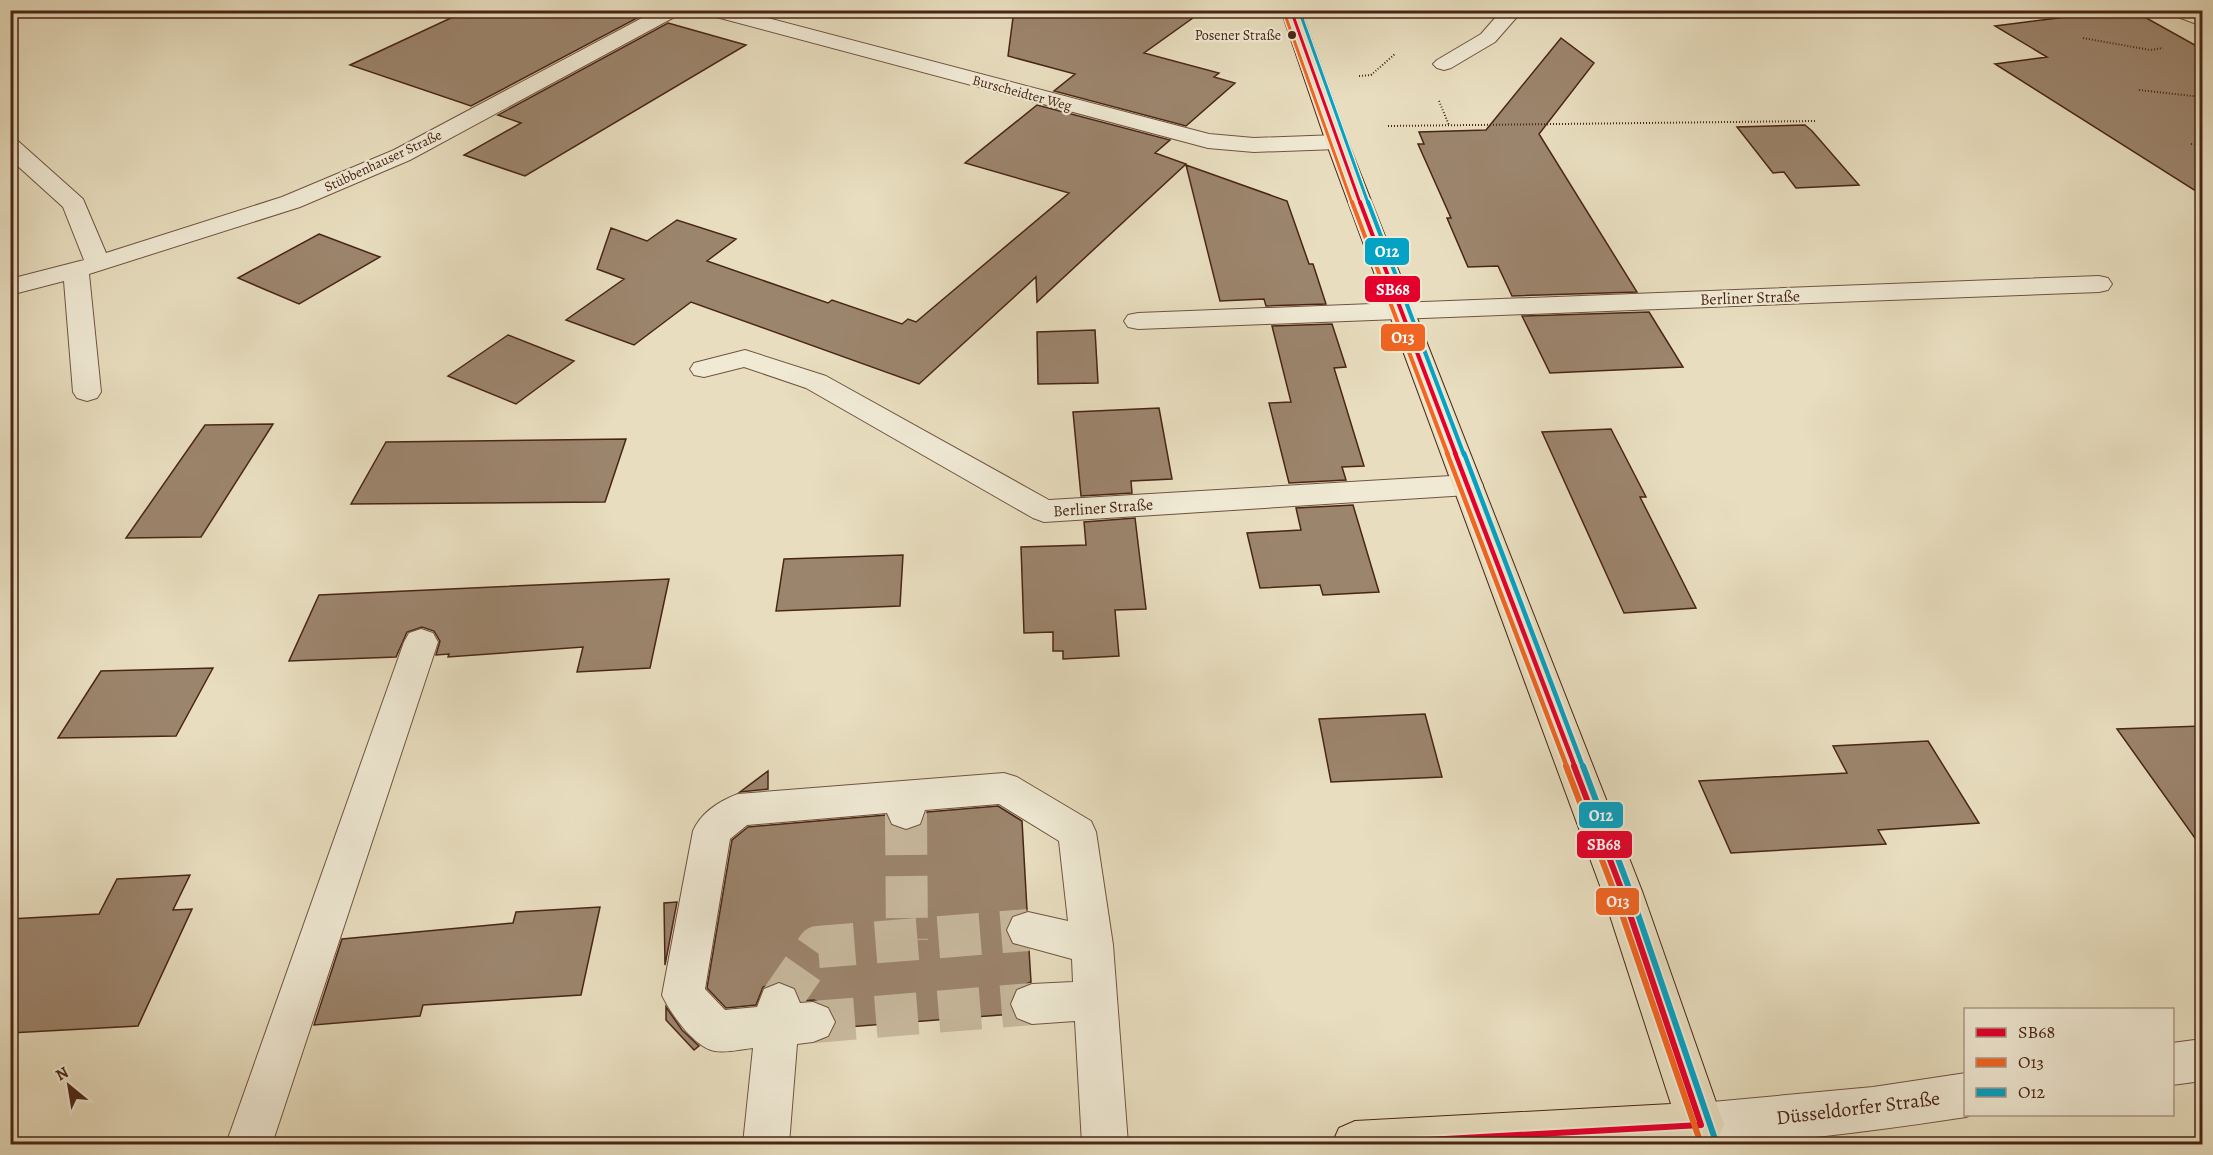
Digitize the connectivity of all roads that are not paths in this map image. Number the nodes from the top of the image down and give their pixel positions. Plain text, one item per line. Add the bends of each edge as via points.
1 (673, 10) edge
2 (712, 10) edge
3 (1291, 10) edge
4 (1513, 10) edge
5 (2177, 10) edge
6 (2202, 20) edge
7 (1444, 64) dead end
8 (1337, 142) junction
9 (10, 146) edge
10 (87, 267) junction
11 (2099, 284) dead end
12 (10, 287) edge
13 (1401, 310) junction
14 (1138, 321) dead end
15 (704, 369) dead end
16 (87, 392) dead end
17 (1468, 485) junction
18 (421, 642) dead end
19 (1028, 930) tunnel mouth
20 (1092, 945) junction
21 (1096, 1000) junction
22 (1032, 1004) tunnel mouth
23 (2202, 1060) edge
24 (2174, 1064) edge
25 (1964, 1095) edge
26 (1705, 1135) edge
27 (249, 1144) edge
28 (766, 1144) edge
29 (1105, 1144) edge
30 (1355, 1144) edge

1 - 10 street, Stübbenhauser Straße via 402,155 291,202
2 - 8 street, Burscheidter Weg via 1208,141 1254,145
3 - 8 main road
4 - 7 street via 1488,38
5 - 6 street
8 - 13 main road
9 - 10 street via 74,204
10 - 12 street, Stübbenhauser Straße
10 - 16 street
11 - 13 street, Berliner Straße
13 - 14 street, Berliner Straße
13 - 17 main road
15 - 17 street, Berliner Straße via 745,358 816,382 1044,511
17 - 26 main road via 1629,911
18 - 27 street
19 - 20 street
20 - 21 street
20 - 28 street via 1077,832 1004,788 906,805 768,806 738,810 712,831 683,995 716,1031 789,1017
21 - 22 street
21 - 29 street
23 - 24 street
25 - 26 street, Düsseldorfer Straße
26 - 30 main road, Düsseldorfer Straße

